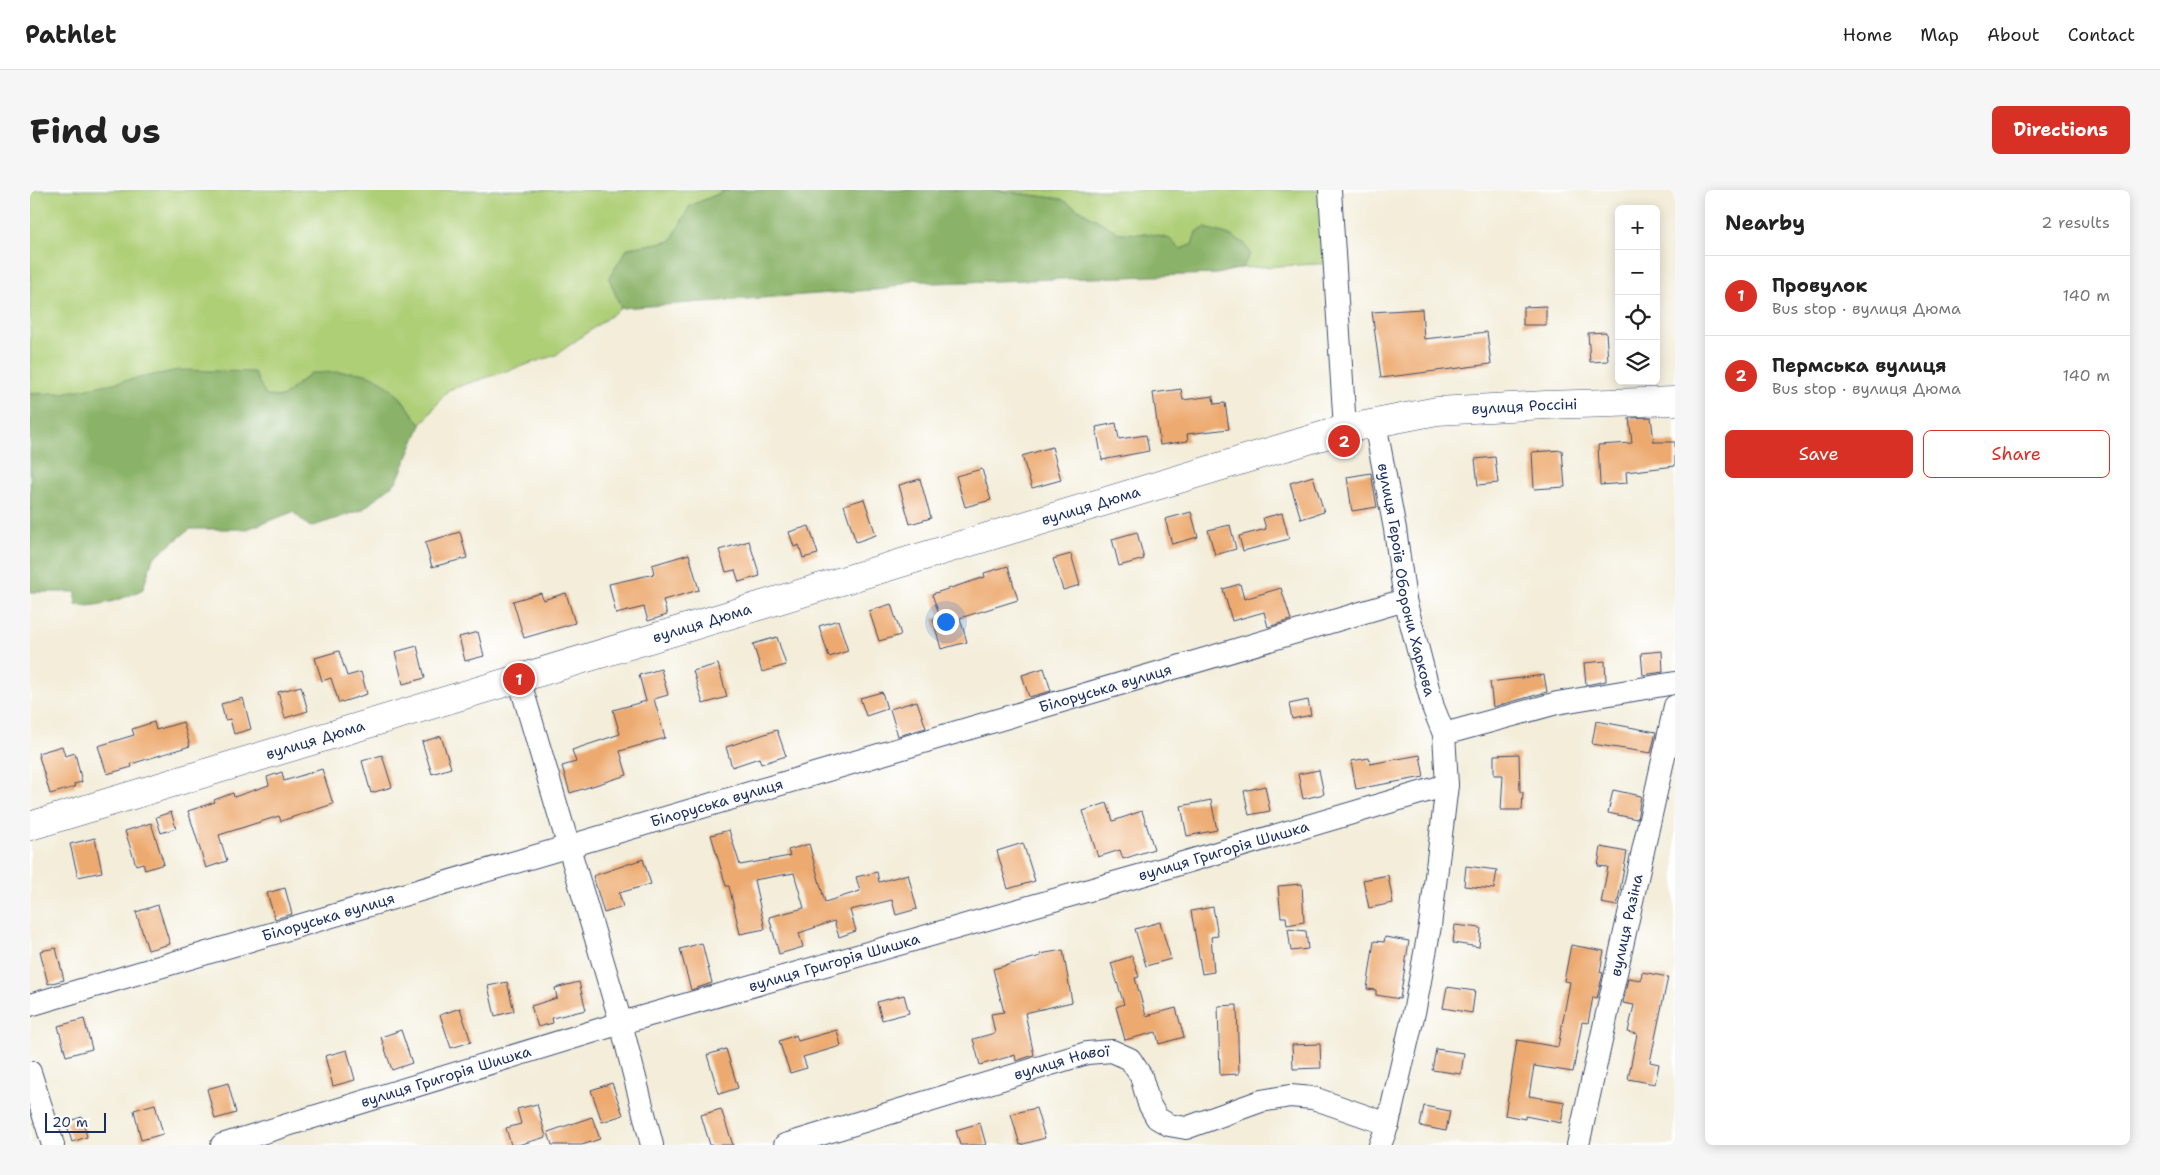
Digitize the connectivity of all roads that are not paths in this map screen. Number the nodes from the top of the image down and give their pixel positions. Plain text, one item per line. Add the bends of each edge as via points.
1 (1330, 190) edge
2 (1675, 401) edge
3 (1375, 423) junction
4 (1346, 429) junction
5 (1405, 600) junction
6 (519, 679) junction
7 (1675, 683) edge
8 (1675, 706) edge
9 (1444, 734) junction
10 (1447, 785) junction
11 (30, 826) edge
12 (569, 845) junction
13 (30, 1005) edge
14 (621, 1023) junction
15 (30, 1072) edge
16 (1388, 1124) junction
17 (54, 1145) edge
18 (222, 1145) edge
19 (652, 1145) edge
20 (785, 1145) edge
21 (1380, 1145) edge
22 (1578, 1145) edge

1 - 4 street
2 - 3 street, вулиця Россіні via 1437,411
3 - 4 street, вулиця Дюма
3 - 5 street, вулиця Героїв Оборони Харкова
4 - 6 street, вулиця Дюма
5 - 9 street, вулиця Героїв Оборони Харкова via 1433,707
5 - 12 street, Білоруська вулиця
6 - 11 street, вулиця Дюма
6 - 12 street
7 - 9 street via 1557,702
8 - 22 street, вулиця Разіна
9 - 10 street, вулиця Героїв Оборони Харкова
10 - 14 street, вулиця Григорія Шишка
10 - 16 street, вулиця Героїв Оборони Харкова via 1430,926
12 - 13 street, Білоруська вулиця
12 - 14 street
14 - 18 street, вулиця Григорія Шишка
14 - 19 street
15 - 17 street
16 - 20 street, вулиця Навої via 1313,1098 1290,1096 1261,1101 1186,1128 1169,1125 1157,1118 1149,1104 1142,1076 1130,1059 1112,1051 1087,1052
16 - 21 street, вулиця Героїв Оборони Харкова

